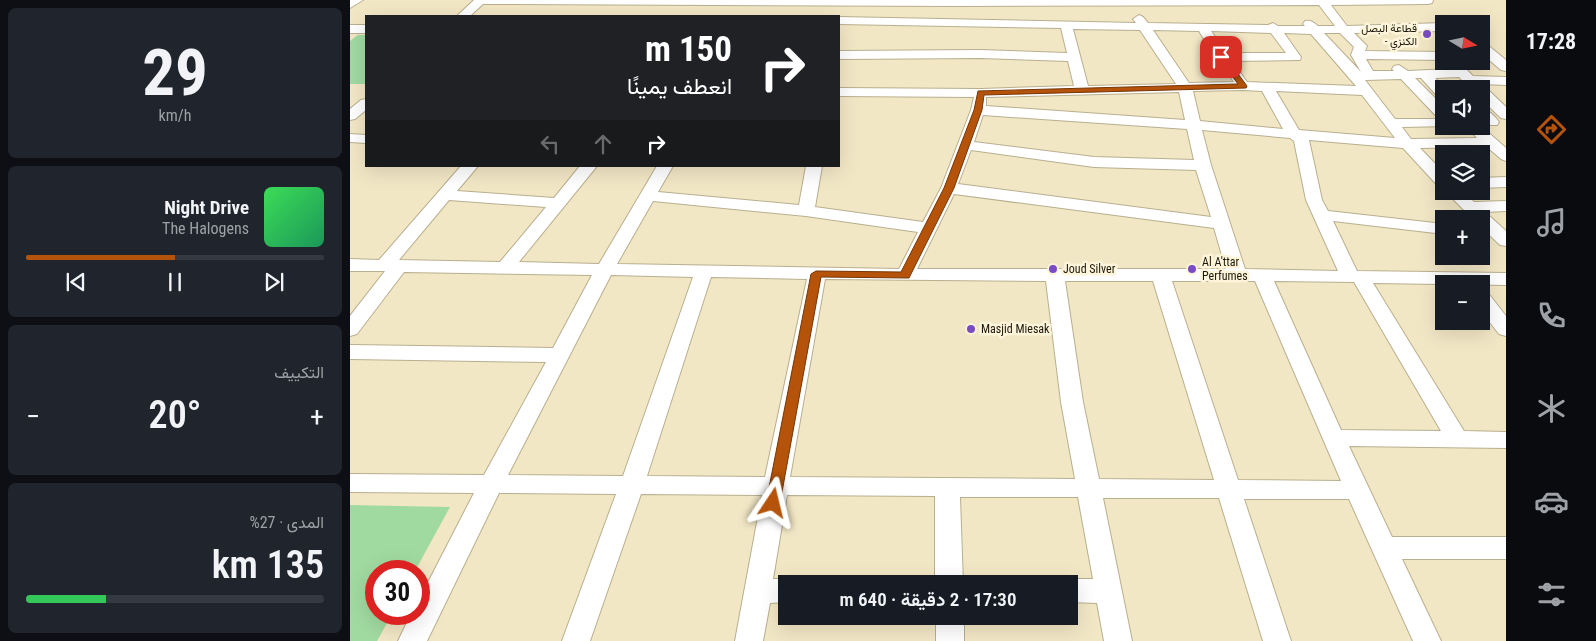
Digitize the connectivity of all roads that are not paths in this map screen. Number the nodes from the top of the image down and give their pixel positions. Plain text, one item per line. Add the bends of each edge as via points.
1 (357, 0) edge
2 (480, 0) edge
3 (1361, 0) edge
4 (529, 1) edge
5 (596, 1) edge
6 (660, 1) edge
7 (717, 1) edge
8 (1128, 1) edge
9 (1289, 1) edge
10 (1322, 1) junction
11 (946, 2) edge
12 (1005, 2) edge
13 (1067, 2) edge
14 (960, 3) junction
15 (350, 5) edge
16 (1433, 5) edge
17 (518, 11) dead end
18 (464, 15) edge
19 (711, 15) edge
20 (1445, 15) edge
21 (1303, 18) junction
22 (840, 20) edge
23 (962, 22) junction
24 (1339, 24) junction
25 (1066, 25) junction
26 (1144, 27) junction
27 (1202, 27) junction
28 (1272, 27) junction
29 (1398, 28) junction
30 (350, 29) edge
31 (365, 29) edge
32 (1435, 29) edge
33 (1313, 30) junction
34 (1419, 32) junction
35 (1377, 33) junction
36 (1435, 47) edge
37 (1490, 53) edge
38 (840, 55) edge
39 (1357, 55) junction
40 (1385, 55) junction
41 (1400, 56) junction
42 (1435, 56) edge
43 (1073, 57) junction
44 (1221, 57) junction
45 (1504, 64) edge
46 (1459, 70) edge
47 (1404, 74) junction
48 (1424, 74) junction
49 (1442, 74) junction
50 (1369, 75) junction
51 (1354, 76) junction
52 (1448, 80) edge
53 (1463, 80) edge
54 (1470, 80) edge
55 (1506, 81) edge
56 (1490, 82) edge
57 (1243, 86) junction
58 (1266, 86) junction
59 (1435, 86) edge
60 (1185, 87) junction
61 (1082, 90) junction
62 (1366, 91) junction
63 (840, 92) edge
64 (981, 93) junction
65 (1490, 99) edge
66 (365, 104) edge
67 (1435, 105) edge
68 (978, 110) junction
69 (1502, 111) edge
70 (350, 116) edge
71 (1391, 123) junction
72 (1435, 123) edge
73 (1193, 125) junction
74 (1294, 134) junction
75 (1484, 135) edge
76 (350, 138) edge
77 (365, 139) edge
78 (1407, 144) junction
79 (965, 145) junction
80 (1501, 150) edge
81 (1203, 164) junction
82 (469, 167) edge
83 (588, 167) edge
84 (664, 167) edge
85 (814, 167) edge
86 (1435, 174) edge
87 (1506, 182) edge
88 (1490, 183) edge
89 (949, 188) junction
90 (445, 195) junction
91 (648, 196) junction
92 (1464, 200) edge
93 (558, 203) junction
94 (1506, 206) edge
95 (1472, 207) junction
96 (806, 211) junction
97 (1322, 215) junction
98 (1220, 224) junction
99 (930, 228) junction
100 (1435, 228) edge
101 (1490, 236) edge
102 (1503, 238) edge
103 (350, 266) edge
104 (391, 266) junction
105 (505, 268) junction
106 (605, 269) junction
107 (704, 271) junction
108 (816, 274) junction
109 (905, 275) junction
110 (1161, 275) junction
111 (1237, 275) junction
112 (1262, 275) junction
113 (1055, 276) junction
114 (1355, 276) junction
115 (1435, 280) edge
116 (1506, 280) edge
117 (1490, 281) edge
118 (1490, 309) edge
119 (350, 330) edge
120 (1506, 330) edge
121 (350, 352) edge
122 (559, 355) junction
123 (1332, 438) junction
124 (1458, 439) junction
125 (1506, 440) edge
126 (350, 483) edge
127 (492, 483) junction
128 (632, 484) junction
129 (776, 485) junction
130 (947, 487) junction
131 (1088, 489) junction
132 (1228, 490) junction
133 (1357, 490) junction
134 (1385, 548) junction
135 (1506, 548) edge
136 (949, 575) edge
137 (759, 591) junction
138 (778, 591) edge
139 (1078, 591) edge
140 (1108, 591) junction
141 (950, 625) edge
142 (412, 641) edge
143 (576, 641) edge
144 (749, 641) edge
145 (950, 641) edge
146 (1118, 641) edge
147 (1277, 641) edge
148 (1427, 641) edge

1 - 15 street
2 - 4 street
2 - 18 street
3 - 10 street
3 - 16 street
3 - 29 street
4 - 5 street
4 - 17 street
5 - 6 street
6 - 7 street
7 - 11 street
7 - 19 street
8 - 9 street
8 - 13 street
8 - 26 street
9 - 10 street
9 - 21 street
10 - 24 street
11 - 14 street
12 - 13 street
12 - 14 street
14 - 23 street
16 - 20 street
21 - 24 street
21 - 33 street
22 - 23 street
23 - 25 street
24 - 33 street
24 - 35 street
24 - 39 street via 1361,46
25 - 26 street
25 - 43 street
26 - 27 street
26 - 60 street
27 - 28 street
27 - 44 street
28 - 33 street
28 - 44 street via 1294,57
29 - 34 street
29 - 35 street
30 - 31 street
32 - 34 street
33 - 51 street
34 - 35 street
34 - 36 street
35 - 41 street
37 - 45 street
38 - 43 street
39 - 40 street
39 - 50 street
40 - 41 street
40 - 47 street
41 - 42 street
43 - 61 street
44 - 57 street
46 - 54 street
47 - 48 street
47 - 50 street
47 - 67 street
48 - 49 street
48 - 59 street
49 - 52 street
49 - 53 street
50 - 51 street
51 - 62 street
55 - 56 street
57 - 58 street
57 - 60 street
58 - 62 street
58 - 74 street
60 - 61 street
60 - 73 street
61 - 64 street
62 - 71 street
63 - 64 street
64 - 68 street
65 - 69 street
66 - 70 street
68 - 73 street
68 - 79 street
71 - 72 street
71 - 78 street
73 - 74 street
73 - 81 street
74 - 78 street
74 - 97 street via 1304,147 1314,200
75 - 80 street
76 - 77 street
78 - 80 street
78 - 86 street
79 - 81 street via 1094,162
79 - 89 street
81 - 98 street
82 - 90 street
83 - 93 street
84 - 91 street
85 - 96 street
87 - 88 street
89 - 98 street
89 - 99 street
90 - 93 street
90 - 104 street
91 - 96 street
91 - 106 street
92 - 95 street
93 - 105 street
94 - 95 street
95 - 102 street
96 - 99 street
97 - 100 street
97 - 114 street
98 - 111 street
99 - 109 street
101 - 102 street
103 - 104 street
104 - 105 street
104 - 119 street
105 - 106 street
106 - 107 street
106 - 122 street
107 - 108 street
107 - 128 street
108 - 109 street
108 - 129 street
109 - 113 street
110 - 111 street
110 - 113 street
110 - 132 street
111 - 112 street
112 - 114 street
112 - 123 street
113 - 131 street
114 - 115 street
114 - 124 street
116 - 117 street
118 - 120 street
121 - 122 street
122 - 127 street
123 - 124 street
123 - 133 street
124 - 125 street
126 - 127 street
127 - 128 street
127 - 142 street
128 - 129 street
128 - 143 street
129 - 130 street
129 - 137 street
130 - 131 street
130 - 136 street
131 - 132 street
131 - 140 street
132 - 133 street
132 - 147 street
133 - 134 street
134 - 135 street
134 - 148 street
137 - 138 street
137 - 144 street
139 - 140 street
140 - 146 street
141 - 145 street

